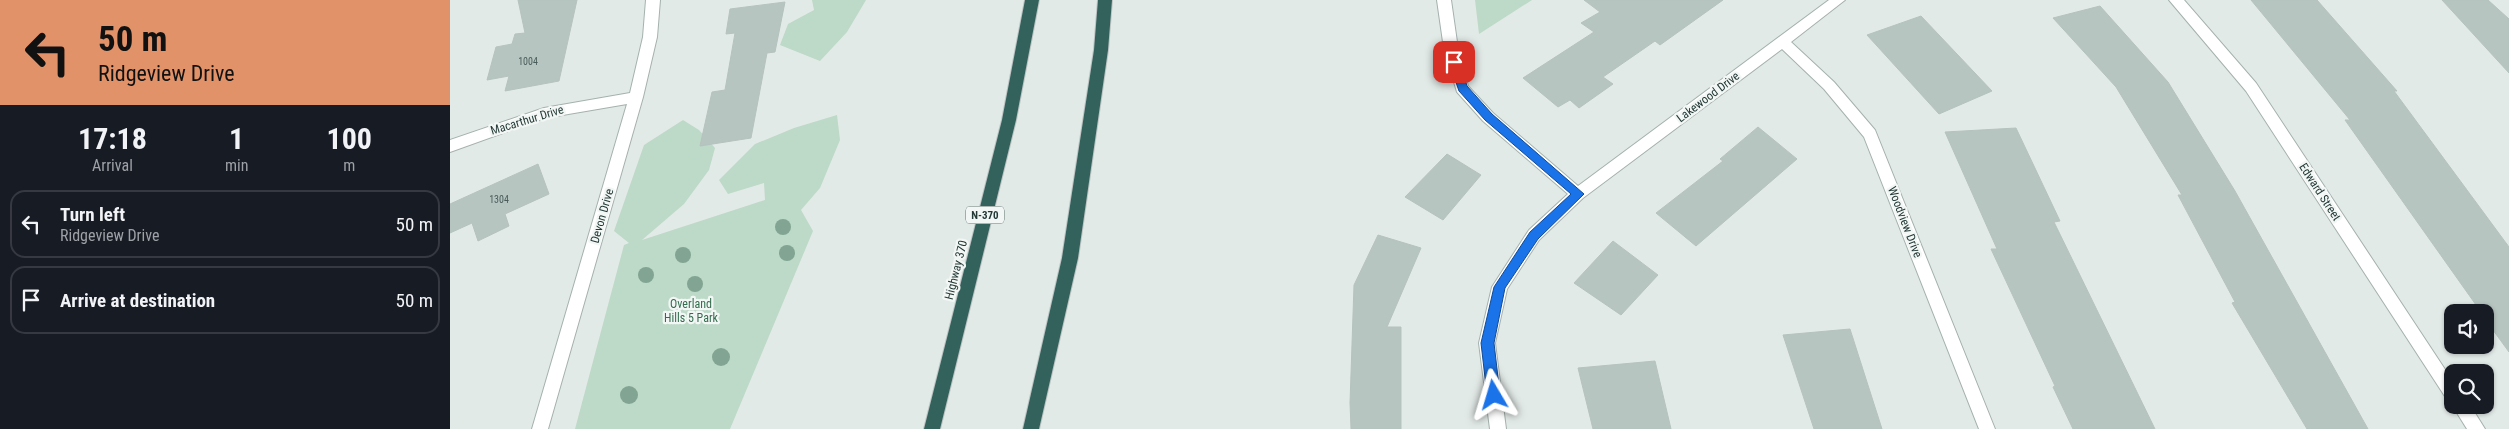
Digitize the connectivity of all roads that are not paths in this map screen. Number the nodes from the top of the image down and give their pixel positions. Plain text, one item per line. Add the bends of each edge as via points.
1 (653, 0) edge
2 (1032, 0) edge
3 (1105, 0) edge
4 (1444, 0) edge
5 (1838, 0) edge
6 (2176, 0) edge
7 (1782, 42) junction
8 (636, 97) junction
9 (450, 146) edge
10 (1578, 194) junction
11 (2444, 382) edge
12 (2466, 414) edge
13 (540, 429) edge
14 (932, 429) edge
15 (1030, 429) edge
16 (1498, 429) edge
17 (1987, 429) edge
18 (2477, 429) edge

1 - 8 street, Devon Drive via 650,37
2 - 14 highway, Highway 370 / N-370 via 1008,120
3 - 15 highway via 1101,50 1070,258
4 - 10 street via 1451,49 1462,88 1488,117
5 - 7 street, Lakewood Drive
6 - 11 street, Edward Street via 2251,87
7 - 10 street, Lakewood Drive
7 - 17 street, Woodview Drive via 1825,79 1870,134
8 - 9 street, Macarthur Drive via 544,113
8 - 13 street, Devon Drive
10 - 16 street, Lakewood Drive via 1534,235 1500,287 1487,343
12 - 18 street

